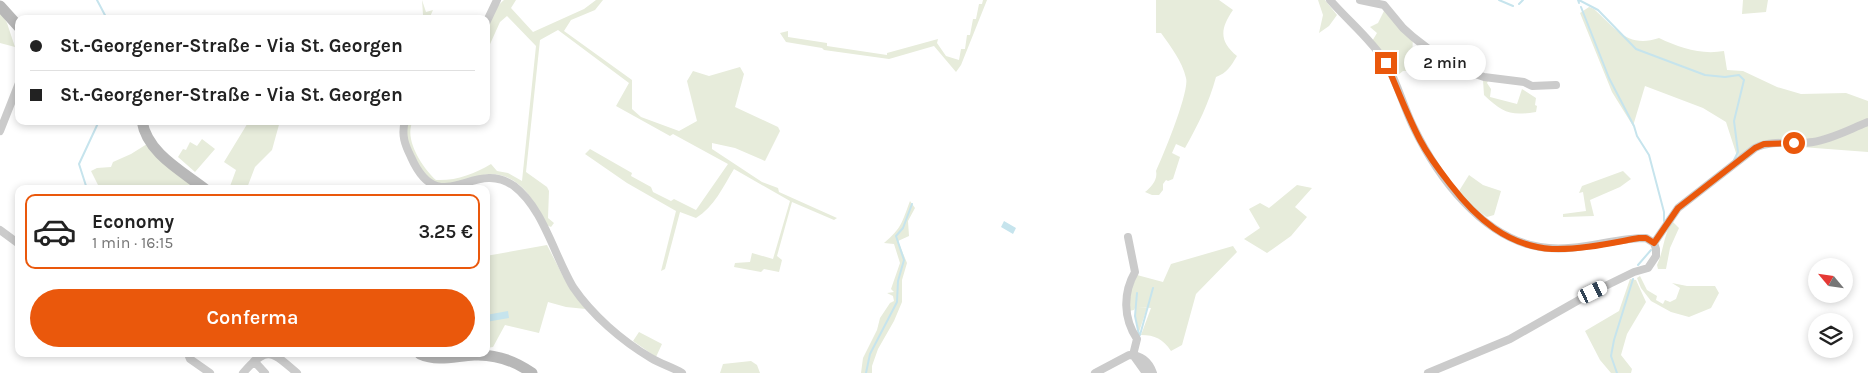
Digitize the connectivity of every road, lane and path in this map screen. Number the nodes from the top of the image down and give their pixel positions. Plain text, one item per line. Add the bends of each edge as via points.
1 (498, 0) edge
2 (1330, 0) edge
3 (1360, 0) edge
4 (0, 6) edge
5 (490, 15) edge
6 (15, 24) edge
7 (1556, 85) dead end
8 (15, 93) edge
9 (1868, 122) edge
10 (143, 125) edge
11 (404, 125) edge
12 (0, 131) edge
13 (200, 185) edge
14 (432, 185) edge
15 (459, 185) edge
16 (0, 230) edge
17 (1128, 237) dead end
18 (15, 241) edge
19 (1654, 243) junction
20 (1133, 355) junction
21 (490, 356) edge
22 (189, 357) edge
23 (262, 357) edge
24 (278, 357) edge
25 (435, 357) edge
26 (451, 357) edge
27 (257, 359) junction
28 (210, 373) edge
29 (243, 373) edge
30 (265, 373) edge
31 (297, 373) edge
32 (532, 373) edge
33 (682, 373) edge
34 (1095, 373) edge
35 (1146, 373) edge
36 (1153, 373) edge
37 (1428, 373) edge

1 - 5 street
2 - 19 street via 1386,63 1412,124 1430,156 1464,202 1486,223 1506,237 1551,249 1639,238
3 - 7 street via 1384,5 1418,41 1464,70 1532,86
4 - 6 street
8 - 12 street
9 - 19 street via 1826,139 1764,144 1755,148 1678,208
10 - 13 street via 147,137 162,156
11 - 14 street via 402,136 415,167
15 - 33 street via 494,177 522,193 532,203 573,286 588,305 626,341 652,359
16 - 18 street
17 - 20 street via 1135,272 1128,283 1126,298 1129,324 1137,339
19 - 37 street via 1656,256 1648,268 1593,292 1510,339
20 - 34 street
20 - 35 street
20 - 36 street via 1146,361
21 - 32 street via 518,364
22 - 28 street
23 - 27 street
24 - 31 street
25 - 26 street
27 - 29 street
27 - 30 street

